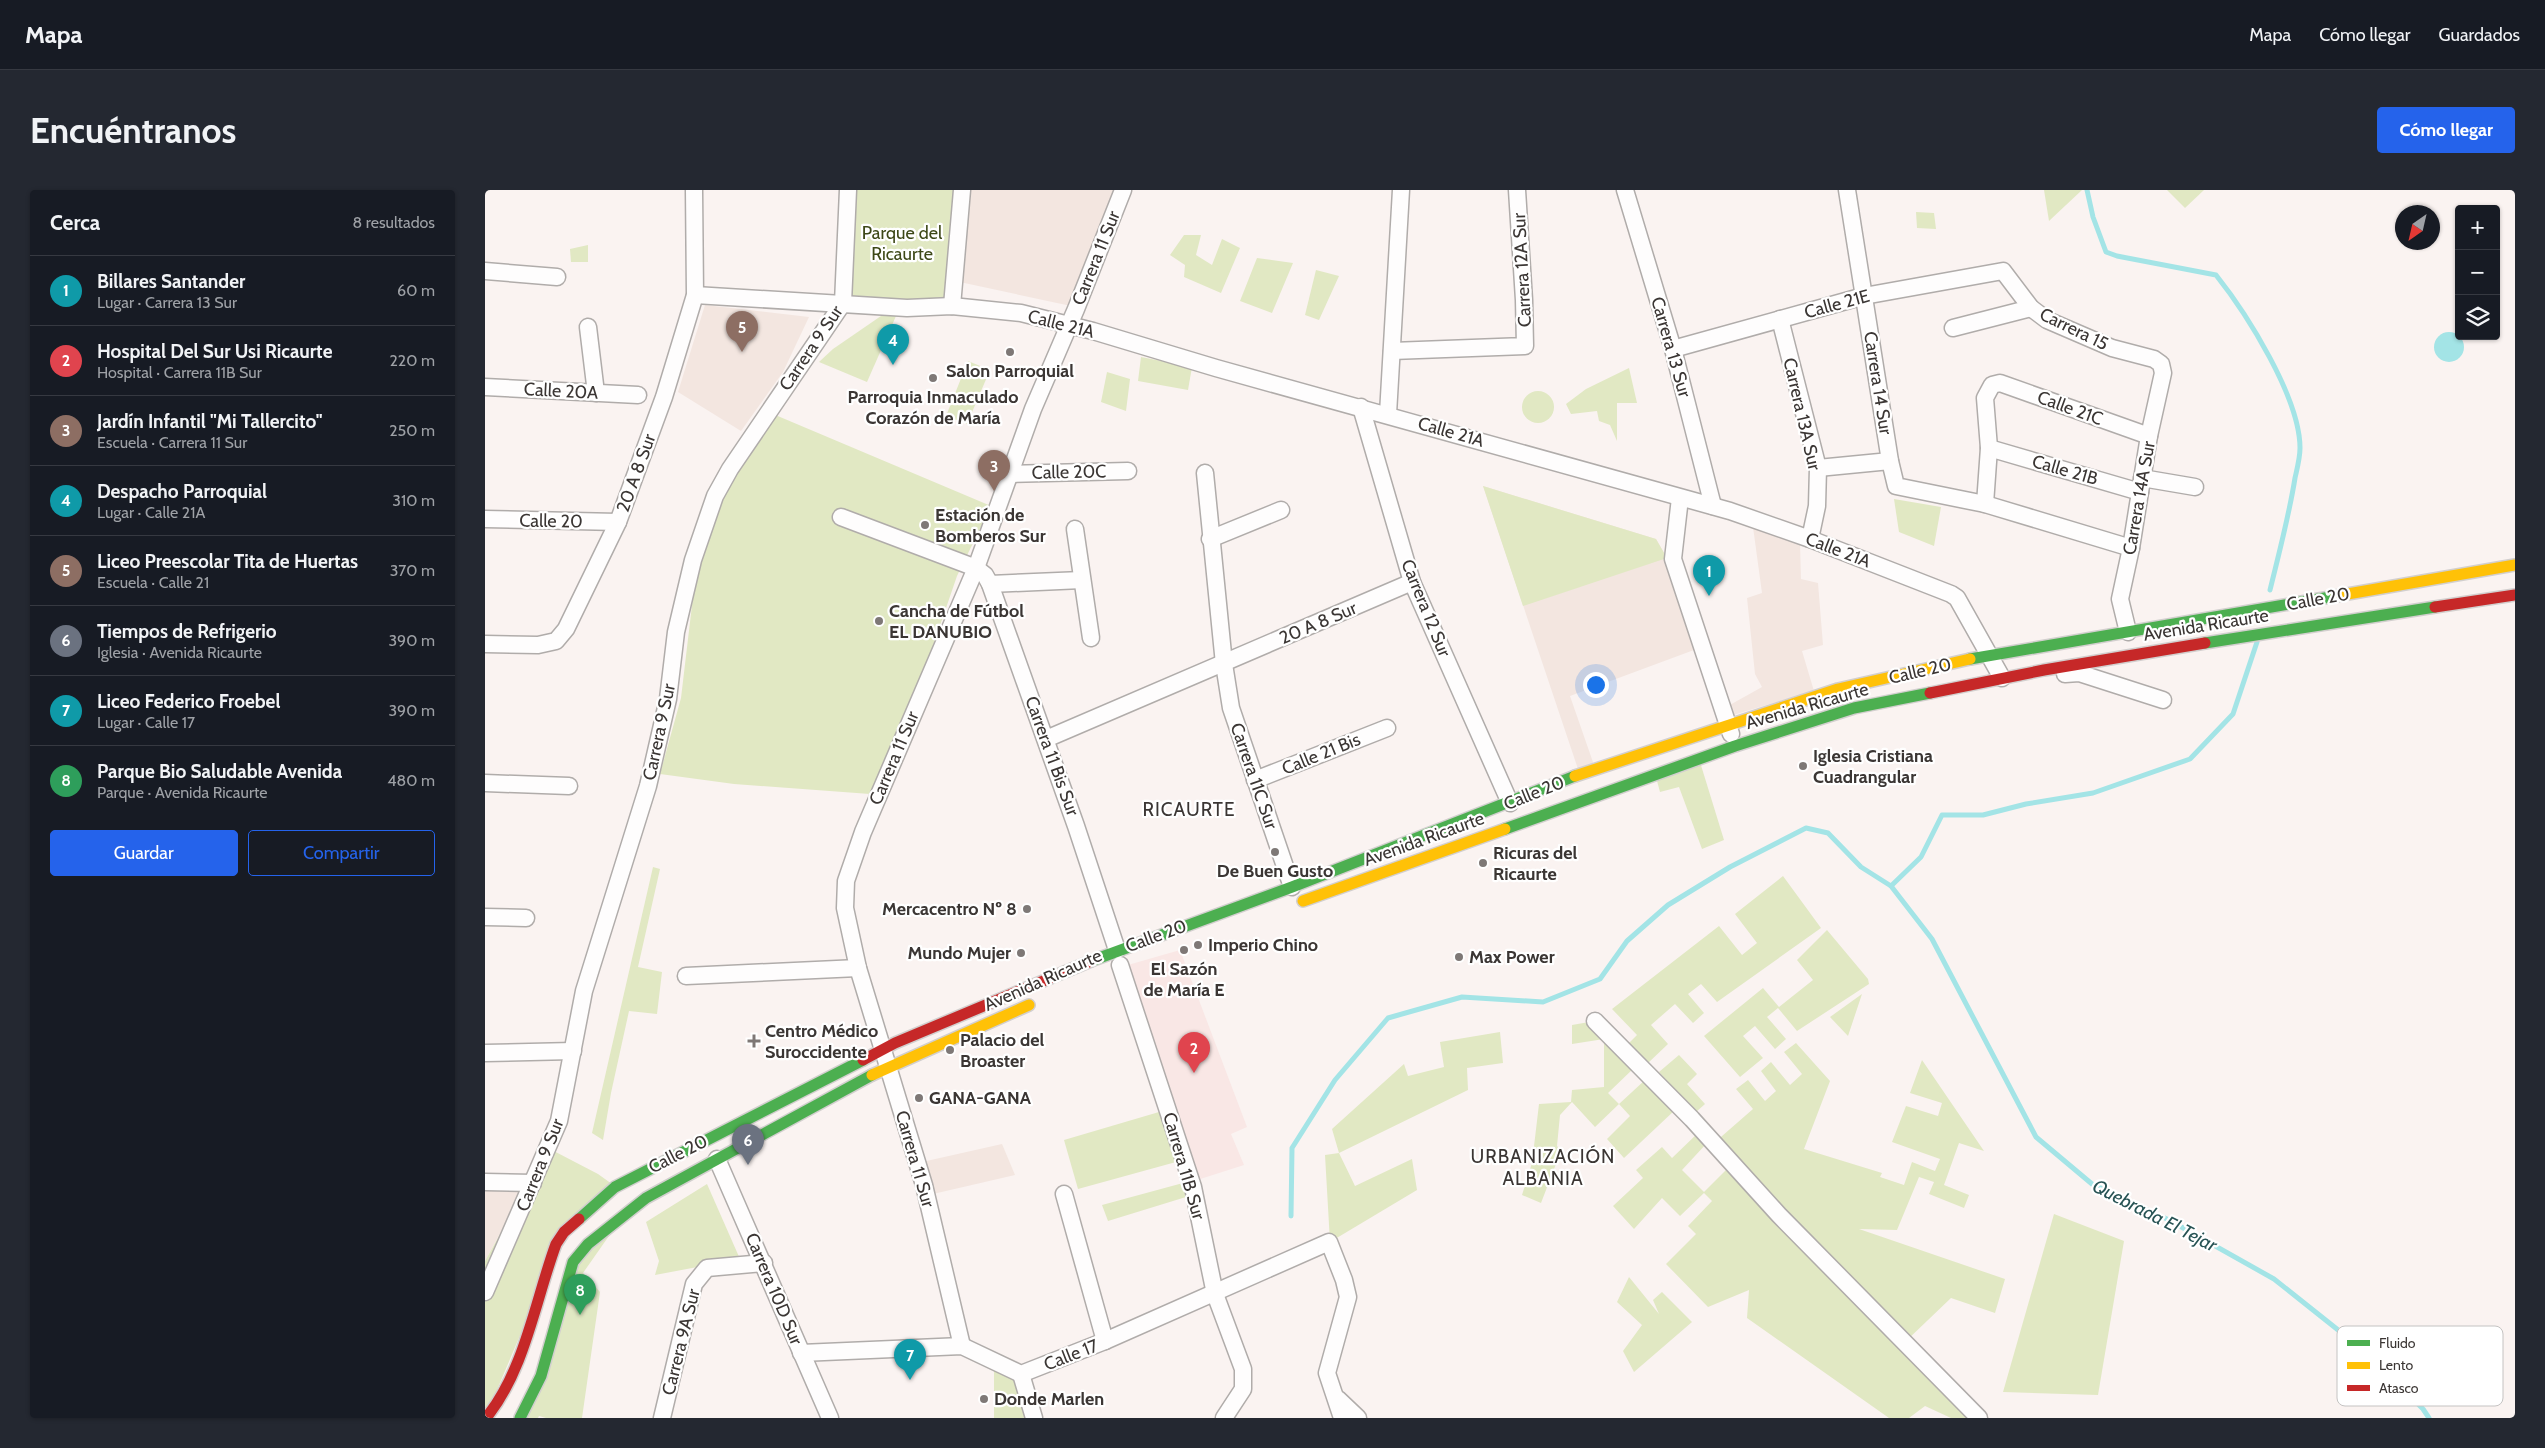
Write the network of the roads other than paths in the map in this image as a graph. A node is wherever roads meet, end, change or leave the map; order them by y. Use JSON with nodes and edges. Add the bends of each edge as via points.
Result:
{"nodes":[{"id":1,"x":694,"y":190,"type":"edge"},
{"id":2,"x":848,"y":190,"type":"edge"},
{"id":3,"x":962,"y":190,"type":"edge"},
{"id":4,"x":1123,"y":190,"type":"edge"},
{"id":5,"x":1401,"y":190,"type":"edge"},
{"id":6,"x":1517,"y":190,"type":"edge"},
{"id":7,"x":1625,"y":190,"type":"edge"},
{"id":8,"x":1847,"y":190,"type":"edge"},
{"id":9,"x":485,"y":271,"type":"edge"},
{"id":10,"x":2003,"y":271,"type":"joint"},
{"id":11,"x":557,"y":277,"type":"dead end"},
{"id":12,"x":695,"y":295,"type":"junction"},
{"id":13,"x":1864,"y":296,"type":"junction"},
{"id":14,"x":843,"y":303,"type":"junction"},
{"id":15,"x":952,"y":306,"type":"junction"},
{"id":16,"x":2031,"y":308,"type":"junction"},
{"id":17,"x":1780,"y":319,"type":"junction"},
{"id":18,"x":1068,"y":325,"type":"junction"},
{"id":19,"x":589,"y":327,"type":"dead end"},
{"id":20,"x":1953,"y":328,"type":"dead end"},
{"id":21,"x":1673,"y":349,"type":"junction"},
{"id":22,"x":1392,"y":351,"type":"junction"},
{"id":23,"x":2161,"y":364,"type":"joint"},
{"id":24,"x":485,"y":387,"type":"edge"},
{"id":25,"x":596,"y":393,"type":"junction"},
{"id":26,"x":638,"y":395,"type":"dead end"},
{"id":27,"x":1361,"y":407,"type":"junction"},
{"id":28,"x":1389,"y":414,"type":"junction"},
{"id":29,"x":2149,"y":436,"type":"junction"},
{"id":30,"x":1989,"y":448,"type":"junction"},
{"id":31,"x":1890,"y":461,"type":"junction"},
{"id":32,"x":1818,"y":468,"type":"junction"},
{"id":33,"x":1128,"y":471,"type":"dead end"},
{"id":34,"x":1205,"y":473,"type":"dead end"},
{"id":35,"x":1010,"y":474,"type":"junction"},
{"id":36,"x":2141,"y":485,"type":"junction"},
{"id":37,"x":2195,"y":487,"type":"dead end"},
{"id":38,"x":1680,"y":498,"type":"junction"},
{"id":39,"x":1985,"y":504,"type":"junction"},
{"id":40,"x":1713,"y":506,"type":"junction"},
{"id":41,"x":1281,"y":510,"type":"dead end"},
{"id":42,"x":841,"y":517,"type":"dead end"},
{"id":43,"x":485,"y":519,"type":"edge"},
{"id":44,"x":618,"y":522,"type":"junction"},
{"id":45,"x":1075,"y":529,"type":"dead end"},
{"id":46,"x":1810,"y":539,"type":"junction"},
{"id":47,"x":1210,"y":540,"type":"junction"},
{"id":48,"x":2131,"y":548,"type":"junction"},
{"id":49,"x":2515,"y":565,"type":"edge"},
{"id":50,"x":976,"y":568,"type":"junction"},
{"id":51,"x":1082,"y":580,"type":"junction"},
{"id":52,"x":1412,"y":582,"type":"junction"},
{"id":53,"x":990,"y":584,"type":"junction"},
{"id":54,"x":2515,"y":595,"type":"edge"},
{"id":55,"x":2128,"y":632,"type":"junction"},
{"id":56,"x":1091,"y":638,"type":"dead end"},
{"id":57,"x":485,"y":644,"type":"edge"},
{"id":58,"x":1990,"y":655,"type":"junction"},
{"id":59,"x":1224,"y":664,"type":"junction"},
{"id":60,"x":2044,"y":670,"type":"junction"},
{"id":61,"x":2002,"y":678,"type":"junction"},
{"id":62,"x":2163,"y":700,"type":"dead end"},
{"id":63,"x":1728,"y":726,"type":"junction"},
{"id":64,"x":1387,"y":728,"type":"dead end"},
{"id":65,"x":1046,"y":739,"type":"junction"},
{"id":66,"x":1735,"y":746,"type":"junction"},
{"id":67,"x":1255,"y":780,"type":"junction"},
{"id":68,"x":485,"y":783,"type":"edge"},
{"id":69,"x":569,"y":786,"type":"dead end"},
{"id":70,"x":1509,"y":803,"type":"junction"},
{"id":71,"x":1292,"y":887,"type":"junction"},
{"id":72,"x":1289,"y":906,"type":"dead end"},
{"id":73,"x":485,"y":917,"type":"edge"},
{"id":74,"x":526,"y":918,"type":"dead end"},
{"id":75,"x":1119,"y":961,"type":"junction"},
{"id":76,"x":858,"y":968,"type":"junction"},
{"id":77,"x":686,"y":976,"type":"dead end"},
{"id":78,"x":1043,"y":999,"type":"dead end"},
{"id":79,"x":1595,"y":1021,"type":"dead end"},
{"id":80,"x":881,"y":1048,"type":"junction"},
{"id":81,"x":573,"y":1051,"type":"junction"},
{"id":82,"x":485,"y":1053,"type":"edge"},
{"id":83,"x":887,"y":1067,"type":"junction"},
{"id":84,"x":717,"y":1159,"type":"junction"},
{"id":85,"x":485,"y":1182,"type":"edge"},
{"id":86,"x":533,"y":1183,"type":"junction"},
{"id":87,"x":1064,"y":1194,"type":"dead end"},
{"id":88,"x":764,"y":1263,"type":"junction"},
{"id":89,"x":485,"y":1292,"type":"edge"},
{"id":90,"x":1215,"y":1294,"type":"junction"},
{"id":91,"x":1105,"y":1341,"type":"junction"},
{"id":92,"x":962,"y":1346,"type":"junction"},
{"id":93,"x":801,"y":1353,"type":"junction"},
{"id":94,"x":1021,"y":1374,"type":"junction"},
{"id":95,"x":1335,"y":1396,"type":"junction"},
{"id":96,"x":486,"y":1418,"type":"edge"},
{"id":97,"x":520,"y":1418,"type":"edge"},
{"id":98,"x":662,"y":1418,"type":"edge"},
{"id":99,"x":830,"y":1418,"type":"edge"},
{"id":100,"x":1034,"y":1418,"type":"edge"},
{"id":101,"x":1224,"y":1418,"type":"edge"},
{"id":102,"x":1342,"y":1418,"type":"edge"},
{"id":103,"x":1357,"y":1418,"type":"edge"},
{"id":104,"x":1979,"y":1418,"type":"edge"}],
"edges":[{"from":1,"to":12,"type":"street","name":"20 A 8 Sur"},
{"from":2,"to":14,"type":"street","name":"Carrera 9 Sur"},
{"from":3,"to":15,"type":"street"},
{"from":4,"to":18,"type":"street","name":"Carrera 11 Sur"},
{"from":5,"to":22,"type":"street"},
{"from":6,"to":22,"type":"street","name":"Carrera 12A Sur","via":[[1525,300],[1526,344],[1523,348]]},
{"from":7,"to":21,"type":"street","name":"Carrera 13 Sur"},
{"from":8,"to":13,"type":"street","name":"Carrera 14 Sur"},
{"from":9,"to":11,"type":"street"},
{"from":10,"to":13,"type":"street","name":"Calle 21E"},
{"from":10,"to":16,"type":"street","name":"Carrera 15"},
{"from":12,"to":14,"type":"street","name":"Calle 21A"},
{"from":12,"to":44,"type":"street","name":"20 A 8 Sur","via":[[664,397]]},
{"from":13,"to":17,"type":"street","name":"Calle 21E"},
{"from":13,"to":31,"type":"street","name":"Carrera 14 Sur"},
{"from":14,"to":15,"type":"street","name":"Calle 21A","via":[[907,308]]},
{"from":14,"to":81,"type":"street","name":"Carrera 9 Sur","via":[[729,469],[715,496],[693,560],[677,632],[668,699],[648,786],[591,965]]},
{"from":15,"to":18,"type":"street","name":"Calle 21A","via":[[1021,314]]},
{"from":16,"to":20,"type":"street"},
{"from":16,"to":23,"type":"street","name":"Carrera 15","via":[[2047,320],[2078,334]]},
{"from":17,"to":21,"type":"street","name":"Calle 21E"},
{"from":17,"to":32,"type":"street","name":"Carrera 13A Sur"},
{"from":18,"to":27,"type":"street","name":"Calle 21A"},
{"from":18,"to":35,"type":"street","name":"Carrera 11 Sur"},
{"from":19,"to":25,"type":"street"},
{"from":21,"to":40,"type":"street","name":"Carrera 13 Sur"},
{"from":22,"to":28,"type":"street"},
{"from":23,"to":29,"type":"street","name":"Carrera 14A Sur","via":[[2163,373]]},
{"from":24,"to":25,"type":"street","name":"Calle 20A"},
{"from":25,"to":26,"type":"street","name":"Calle 20A"},
{"from":27,"to":28,"type":"street","name":"Calle 21A"},
{"from":27,"to":52,"type":"street","name":"Carrera 12 Sur"},
{"from":28,"to":38,"type":"street","name":"Calle 21A"},
{"from":29,"to":30,"type":"street","name":"Calle 21C","via":[[2000,382],[1991,385],[1985,398]]},
{"from":29,"to":36,"type":"street","name":"Carrera 14A Sur"},
{"from":30,"to":36,"type":"street","name":"Calle 21B"},
{"from":30,"to":39,"type":"street"},
{"from":31,"to":32,"type":"street"},
{"from":31,"to":39,"type":"street","name":"Carrera 14 Sur","via":[[1896,486]]},
{"from":32,"to":46,"type":"street","name":"Carrera 13A Sur","via":[[1817,506]]},
{"from":33,"to":35,"type":"street","name":"Calle 20C"},
{"from":34,"to":47,"type":"street"},
{"from":35,"to":50,"type":"street","name":"Carrera 11 Sur"},
{"from":36,"to":37,"type":"street","name":"Calle 21B"},
{"from":36,"to":48,"type":"street","name":"Carrera 14A Sur"},
{"from":38,"to":40,"type":"street","name":"Calle 21A"},
{"from":38,"to":63,"type":"street","via":[[1673,559]]},
{"from":39,"to":48,"type":"street"},
{"from":40,"to":46,"type":"street","name":"Calle 21A"},
{"from":41,"to":47,"type":"street"},
{"from":42,"to":50,"type":"street"},
{"from":43,"to":44,"type":"street","name":"Calle 20"},
{"from":44,"to":57,"type":"street","name":"20 A 8 Sur","via":[[566,629],[556,641],[538,645]]},
{"from":45,"to":51,"type":"street"},
{"from":46,"to":58,"type":"street","name":"Calle 21A","via":[[1951,594],[1957,598]]},
{"from":47,"to":59,"type":"street"},
{"from":48,"to":55,"type":"street","name":"Carrera 14A Sur","via":[[2120,599]]},
{"from":49,"to":55,"type":"main road","name":"Calle 20"},
{"from":50,"to":53,"type":"street","name":"Carrera 11 Bis Sur"},
{"from":50,"to":76,"type":"street","name":"Carrera 11 Sur","via":[[851,862],[846,881],[845,908]]},
{"from":51,"to":53,"type":"street"},
{"from":51,"to":56,"type":"street"},
{"from":52,"to":59,"type":"street","name":"20 A 8 Sur"},
{"from":52,"to":70,"type":"street","name":"Carrera 12 Sur"},
{"from":53,"to":65,"type":"street","name":"Carrera 11 Bis Sur"},
{"from":54,"to":60,"type":"main road","name":"Avenida Ricaurte","via":[[2391,612]]},
{"from":55,"to":58,"type":"main road","name":"Calle 20"},
{"from":58,"to":61,"type":"street","name":"Calle 21A"},
{"from":58,"to":63,"type":"main road","name":"Calle 20","via":[[1838,689]]},
{"from":59,"to":65,"type":"street","name":"20 A 8 Sur"},
{"from":59,"to":67,"type":"street","name":"Carrera 11C Sur","via":[[1231,708]]},
{"from":60,"to":61,"type":"main road","name":"Avenida Ricaurte"},
{"from":60,"to":62,"type":"street","via":[[2051,674],[2079,673]]},
{"from":61,"to":66,"type":"main road","name":"Avenida Ricaurte","via":[[1854,708]]},
{"from":63,"to":66,"type":"street"},
{"from":63,"to":70,"type":"main road","name":"Calle 20","via":[[1587,771]]},
{"from":64,"to":67,"type":"street","name":"Calle 21 Bis"},
{"from":65,"to":75,"type":"street","name":"Carrera 11 Bis Sur"},
{"from":66,"to":72,"type":"main road","name":"Avenida Ricaurte"},
{"from":67,"to":71,"type":"street","name":"Carrera 11C Sur"},
{"from":68,"to":69,"type":"street"},
{"from":70,"to":71,"type":"main road","name":"Calle 20"},
{"from":71,"to":75,"type":"main road","name":"Calle 20"},
{"from":73,"to":74,"type":"street"},
{"from":75,"to":80,"type":"main road","name":"Calle 20"},
{"from":75,"to":90,"type":"street","name":"Carrera 11B Sur","via":[[1193,1187]]},
{"from":76,"to":77,"type":"street"},
{"from":76,"to":80,"type":"street","name":"Carrera 11 Sur"},
{"from":78,"to":83,"type":"main road","name":"Avenida Ricaurte"},
{"from":79,"to":104,"type":"street","via":[[1779,1215]]},
{"from":80,"to":83,"type":"street","name":"Carrera 11 Sur"},
{"from":80,"to":96,"type":"main road","name":"Calle 20","via":[[622,1183],[564,1232],[543,1279],[517,1364],[499,1402]]},
{"from":81,"to":82,"type":"street"},
{"from":81,"to":86,"type":"street","name":"Carrera 9 Sur","via":[[559,1121]]},
{"from":83,"to":84,"type":"main road","name":"Avenida Ricaurte"},
{"from":83,"to":92,"type":"street","name":"Carrera 11 Sur","via":[[924,1185]]},
{"from":84,"to":88,"type":"street","name":"Carrera 10D Sur"},
{"from":84,"to":97,"type":"main road","name":"Avenida Ricaurte","via":[[639,1203],[582,1249],[573,1262],[541,1376]]},
{"from":85,"to":86,"type":"street"},
{"from":86,"to":89,"type":"street","name":"Carrera 9 Sur"},
{"from":87,"to":91,"type":"street"},
{"from":88,"to":93,"type":"street","name":"Carrera 10D Sur"},
{"from":88,"to":98,"type":"street","name":"Carrera 9A Sur","via":[[707,1268],[694,1284]]},
{"from":90,"to":91,"type":"street","name":"Calle 17"},
{"from":90,"to":95,"type":"street","name":"Calle 17","via":[[1329,1242],[1347,1297],[1327,1373]]},
{"from":90,"to":101,"type":"street","name":"Carrera 11B Sur","via":[[1243,1369],[1243,1388]]},
{"from":91,"to":94,"type":"street","name":"Calle 17"},
{"from":92,"to":93,"type":"street","name":"Calle 17"},
{"from":92,"to":94,"type":"street","name":"Calle 17"},
{"from":93,"to":99,"type":"street","name":"Carrera 10D Sur"},
{"from":94,"to":100,"type":"street"},
{"from":95,"to":102,"type":"street"},
{"from":95,"to":103,"type":"street"}]}
